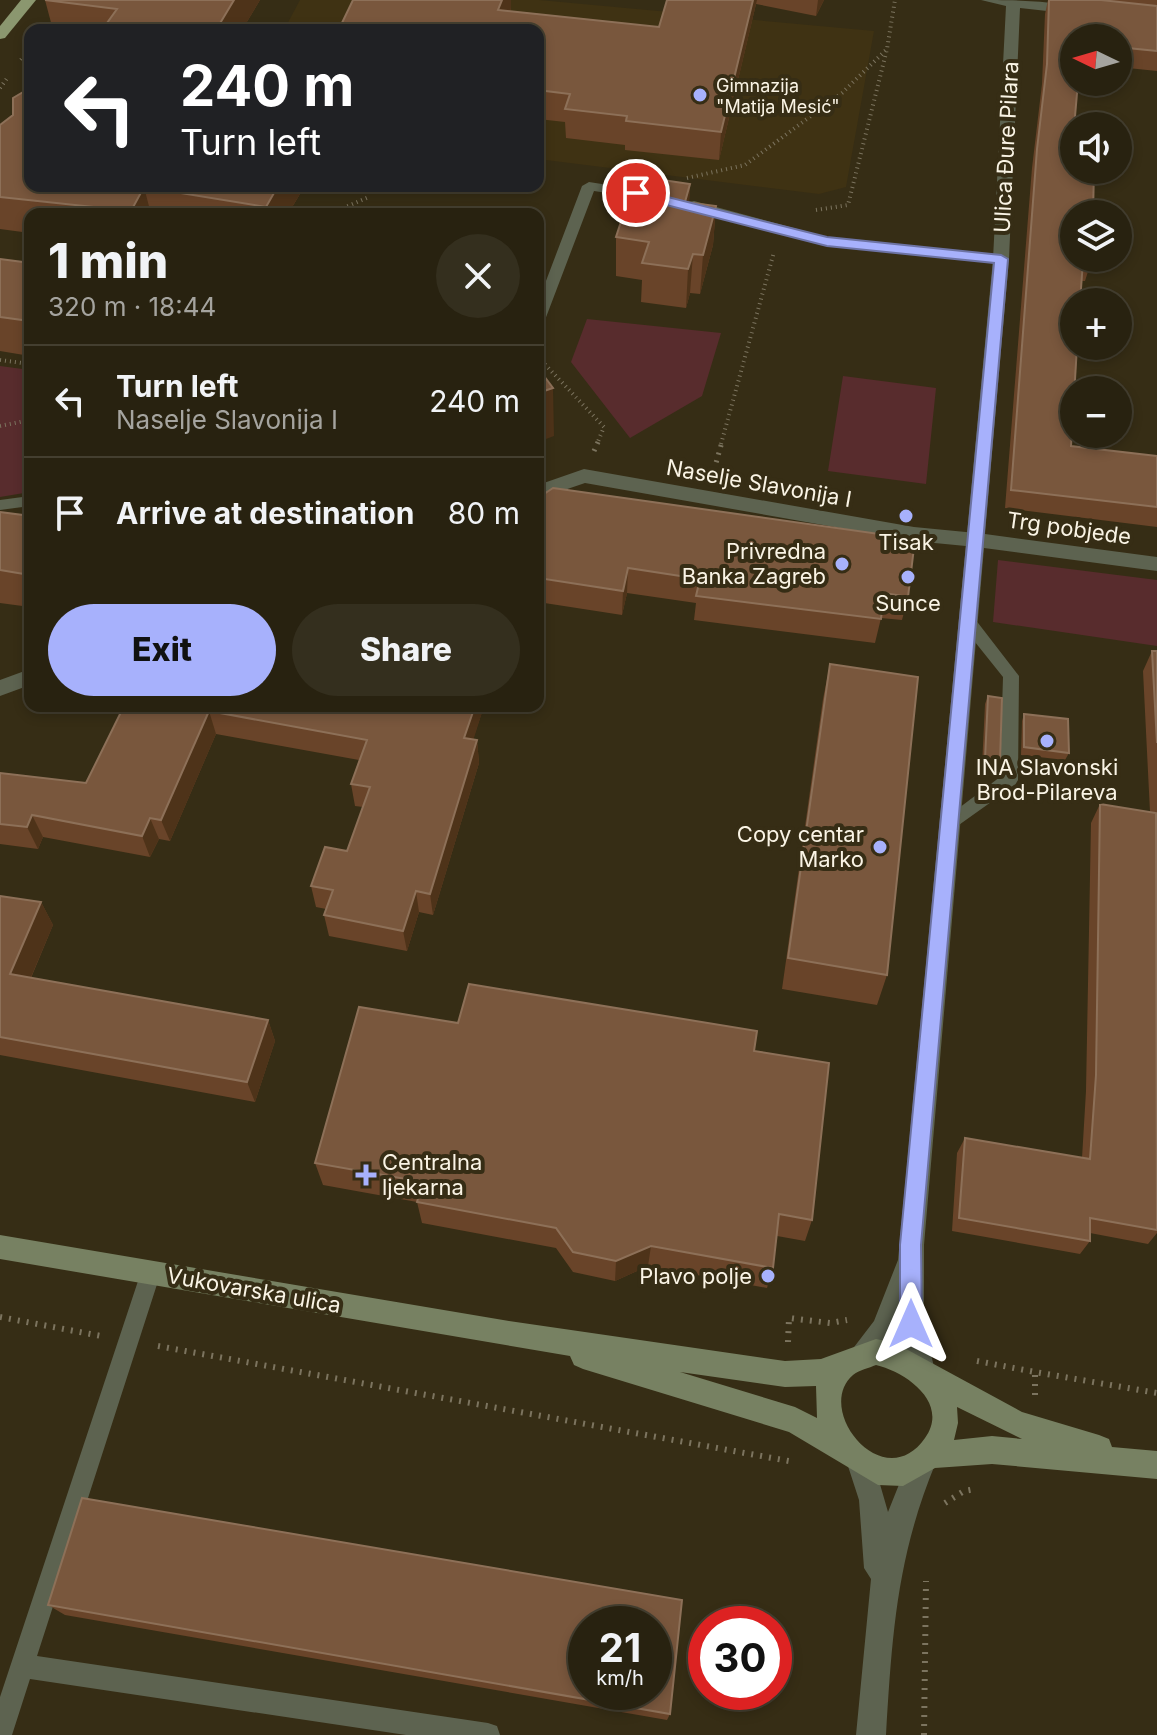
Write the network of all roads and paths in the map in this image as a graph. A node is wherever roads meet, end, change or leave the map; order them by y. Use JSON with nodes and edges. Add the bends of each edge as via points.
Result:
{"nodes":[{"id":1,"x":29,"y":0,"type":"edge"},
{"id":2,"x":988,"y":0,"type":"edge"},
{"id":3,"x":1013,"y":2,"type":"edge"},
{"id":4,"x":1088,"y":12,"type":"edge"},
{"id":5,"x":0,"y":35,"type":"edge"},
{"id":6,"x":887,"y":49,"type":"dead end"},
{"id":7,"x":24,"y":56,"type":"edge"},
{"id":8,"x":21,"y":60,"type":"dead end"},
{"id":9,"x":8,"y":77,"type":"dead end"},
{"id":10,"x":0,"y":88,"type":"edge"},
{"id":11,"x":659,"y":196,"type":"junction"},
{"id":12,"x":369,"y":197,"type":"dead end"},
{"id":13,"x":343,"y":208,"type":"edge"},
{"id":14,"x":1001,"y":259,"type":"junction"},
{"id":15,"x":544,"y":304,"type":"edge"},
{"id":16,"x":0,"y":360,"type":"edge"},
{"id":17,"x":24,"y":363,"type":"edge"},
{"id":18,"x":544,"y":363,"type":"edge"},
{"id":19,"x":24,"y":421,"type":"edge"},
{"id":20,"x":0,"y":426,"type":"edge"},
{"id":21,"x":584,"y":476,"type":"junction"},
{"id":22,"x":544,"y":490,"type":"edge"},
{"id":23,"x":24,"y":502,"type":"edge"},
{"id":24,"x":0,"y":505,"type":"edge"},
{"id":25,"x":976,"y":540,"type":"junction"},
{"id":26,"x":1157,"y":564,"type":"edge"},
{"id":27,"x":969,"y":623,"type":"junction"},
{"id":28,"x":24,"y":679,"type":"edge"},
{"id":29,"x":0,"y":688,"type":"edge"},
{"id":30,"x":949,"y":825,"type":"junction"},
{"id":31,"x":911,"y":1245,"type":"junction"},
{"id":32,"x":0,"y":1247,"type":"edge"},
{"id":33,"x":151,"y":1272,"type":"junction"},
{"id":34,"x":0,"y":1317,"type":"edge"},
{"id":35,"x":852,"y":1319,"type":"dead end"},
{"id":36,"x":509,"y":1334,"type":"junction"},
{"id":37,"x":105,"y":1336,"type":"dead end"},
{"id":38,"x":788,"y":1345,"type":"dead end"},
{"id":39,"x":156,"y":1346,"type":"dead end"},
{"id":40,"x":853,"y":1359,"type":"junction"},
{"id":41,"x":969,"y":1360,"type":"dead end"},
{"id":42,"x":1035,"y":1372,"type":"junction"},
{"id":43,"x":926,"y":1374,"type":"junction"},
{"id":44,"x":1157,"y":1393,"type":"edge"},
{"id":45,"x":1035,"y":1410,"type":"dead end"},
{"id":46,"x":853,"y":1457,"type":"junction"},
{"id":47,"x":926,"y":1458,"type":"junction"},
{"id":48,"x":1148,"y":1463,"type":"edge"},
{"id":49,"x":805,"y":1464,"type":"dead end"},
{"id":50,"x":985,"y":1487,"type":"dead end"},
{"id":51,"x":942,"y":1505,"type":"dead end"},
{"id":52,"x":926,"y":1575,"type":"dead end"},
{"id":53,"x":880,"y":1605,"type":"junction"},
{"id":54,"x":22,"y":1666,"type":"junction"},
{"id":55,"x":0,"y":1734,"type":"edge"},
{"id":56,"x":488,"y":1735,"type":"edge"},
{"id":57,"x":871,"y":1735,"type":"edge"},
{"id":58,"x":924,"y":1735,"type":"edge"}],
"edges":[{"from":1,"to":5,"type":"main road"},
{"from":2,"to":3,"type":"street"},
{"from":3,"to":4,"type":"street"},
{"from":3,"to":14,"type":"street","name":"Ulica Đure Pilara"},
{"from":6,"to":11,"type":"path","via":[[842,93],[745,165],[666,182]]},
{"from":7,"to":8,"type":"path"},
{"from":9,"to":10,"type":"path"},
{"from":11,"to":14,"type":"lane","via":[[827,241]]},
{"from":11,"to":15,"type":"lane","via":[[589,186]]},
{"from":12,"to":13,"type":"path"},
{"from":14,"to":25,"type":"street","name":"Ulica Đure Pilara"},
{"from":16,"to":17,"type":"path"},
{"from":18,"to":21,"type":"path","via":[[604,427]]},
{"from":19,"to":20,"type":"path"},
{"from":21,"to":22,"type":"street","name":"Naselje Slavonija I"},
{"from":21,"to":25,"type":"street","name":"Naselje Slavonija I"},
{"from":23,"to":24,"type":"lane"},
{"from":25,"to":26,"type":"street","name":"Trg pobjede"},
{"from":25,"to":27,"type":"street","name":"Ulica Đure Pilara"},
{"from":27,"to":30,"type":"street","name":"Ulica Đure Pilara"},
{"from":27,"to":30,"type":"lane","via":[[1011,676],[1009,780]]},
{"from":28,"to":29,"type":"street"},
{"from":30,"to":31,"type":"street","name":"Ulica Đure Pilara"},
{"from":31,"to":40,"type":"street","name":"Ulica Đure Pilara","via":[[884,1329]]},
{"from":31,"to":43,"type":"street","name":"Ulica Đure Pilara","via":[[911,1324]]},
{"from":32,"to":33,"type":"main road","name":"Vukovarska ulica"},
{"from":33,"to":36,"type":"main road","name":"Vukovarska ulica"},
{"from":33,"to":54,"type":"lane"},
{"from":34,"to":37,"type":"path"},
{"from":35,"to":38,"type":"path","via":[[830,1323],[789,1318]]},
{"from":36,"to":40,"type":"main road","name":"Vukovarska ulica","via":[[785,1374],[821,1372]]},
{"from":36,"to":46,"type":"main road","name":"Vukovarska ulica","via":[[795,1420]]},
{"from":39,"to":49,"type":"path"},
{"from":40,"to":43,"type":"main road","via":[[891,1353]]},
{"from":40,"to":46,"type":"main road","via":[[834,1377],[828,1405],[834,1434]]},
{"from":41,"to":42,"type":"path"},
{"from":42,"to":44,"type":"path"},
{"from":42,"to":45,"type":"path"},
{"from":43,"to":47,"type":"main road","via":[[941,1398],[944,1419],[940,1438]]},
{"from":43,"to":48,"type":"main road","via":[[1017,1424]]},
{"from":46,"to":47,"type":"main road","via":[[893,1471]]},
{"from":46,"to":53,"type":"street","via":[[873,1500]]},
{"from":47,"to":48,"type":"main road","via":[[992,1450]]},
{"from":47,"to":53,"type":"street","via":[[895,1525]]},
{"from":50,"to":51,"type":"path","via":[[964,1491]]},
{"from":52,"to":58,"type":"path"},
{"from":53,"to":57,"type":"street"},
{"from":54,"to":55,"type":"lane"},
{"from":54,"to":56,"type":"lane"}]}
